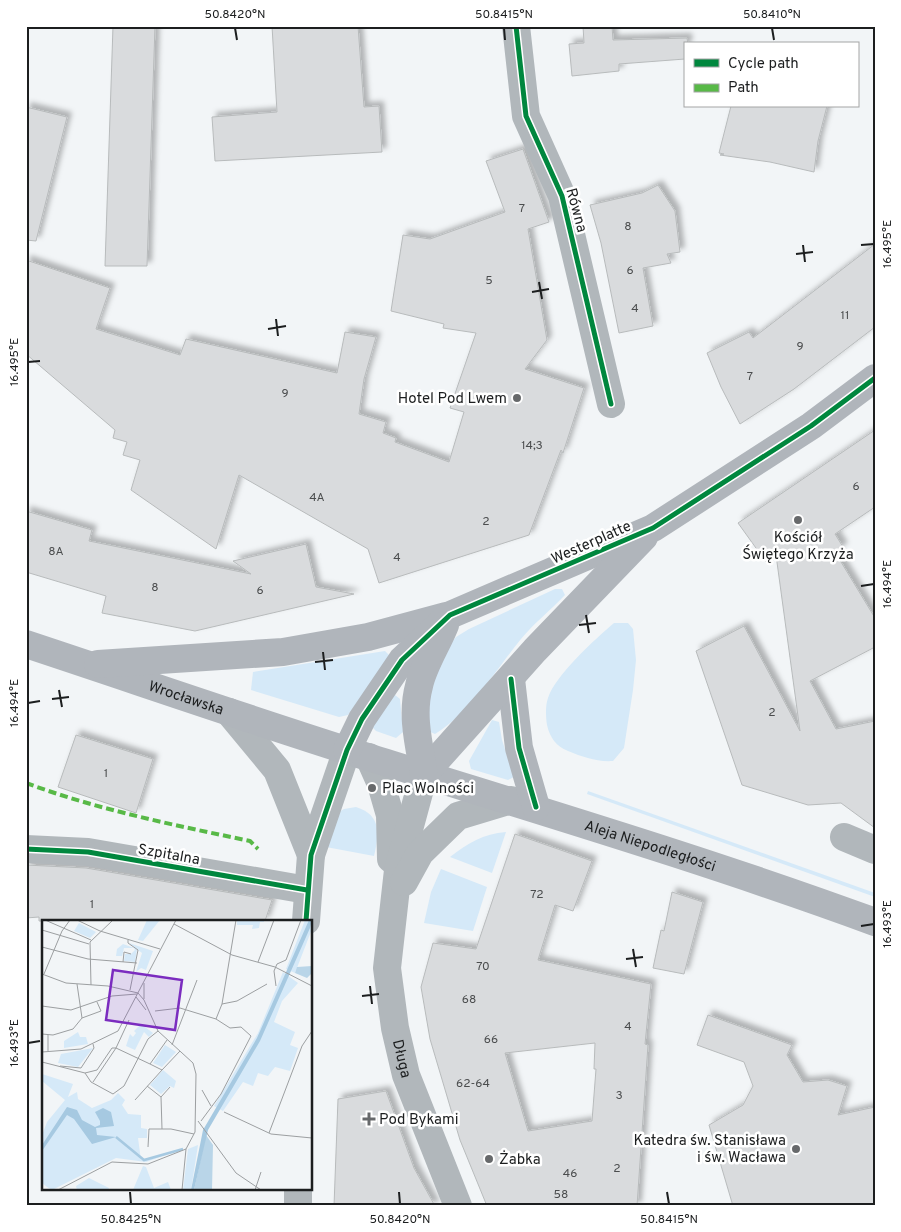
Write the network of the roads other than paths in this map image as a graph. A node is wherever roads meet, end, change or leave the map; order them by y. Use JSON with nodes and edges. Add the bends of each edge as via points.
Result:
{"nodes":[{"id":1,"x":516,"y":26,"type":"edge"},
{"id":2,"x":875,"y":378,"type":"edge"},
{"id":3,"x":611,"y":404,"type":"dead end"},
{"id":4,"x":653,"y":528,"type":"junction"},
{"id":5,"x":450,"y":615,"type":"junction"},
{"id":6,"x":26,"y":644,"type":"edge"},
{"id":7,"x":88,"y":664,"type":"junction"},
{"id":8,"x":511,"y":679,"type":"junction"},
{"id":9,"x":229,"y":712,"type":"junction"},
{"id":10,"x":358,"y":754,"type":"junction"},
{"id":11,"x":424,"y":774,"type":"junction"},
{"id":12,"x":523,"y":804,"type":"junction"},
{"id":13,"x":844,"y":837,"type":"dead end"},
{"id":14,"x":26,"y":849,"type":"edge"},
{"id":15,"x":875,"y":850,"type":"edge"},
{"id":16,"x":311,"y":855,"type":"junction"},
{"id":17,"x":307,"y":890,"type":"junction"},
{"id":18,"x":393,"y":903,"type":"junction"},
{"id":19,"x":306,"y":920,"type":"edge"},
{"id":20,"x":875,"y":922,"type":"edge"},
{"id":21,"x":298,"y":1190,"type":"edge"},
{"id":22,"x":298,"y":1206,"type":"edge"},
{"id":23,"x":458,"y":1206,"type":"edge"}],
"edges":[{"from":1,"to":3,"type":"street","name":"Równa","via":[[526,116],[562,196]]},
{"from":2,"to":4,"type":"street","name":"Westerplatte","via":[[811,426]]},
{"from":4,"to":5,"type":"street","name":"Westerplatte"},
{"from":4,"to":8,"type":"street","name":"Westerplatte"},
{"from":5,"to":7,"type":"street","via":[[368,637],[283,652]]},
{"from":5,"to":10,"type":"street","name":"Westerplatte","via":[[402,660],[362,719]]},
{"from":5,"to":11,"type":"street","via":[[419,685],[416,730]]},
{"from":6,"to":7,"type":"street","name":"Wrocławska"},
{"from":7,"to":9,"type":"street","name":"Wrocławska"},
{"from":8,"to":11,"type":"street","name":"Westerplatte"},
{"from":8,"to":12,"type":"street"},
{"from":9,"to":10,"type":"street","name":"Wrocławska"},
{"from":9,"to":16,"type":"street","via":[[277,770]]},
{"from":10,"to":11,"type":"street","name":"Aleja Niepodległości"},
{"from":10,"to":16,"type":"street"},
{"from":10,"to":18,"type":"street","name":"Długa","via":[[382,784],[390,814]]},
{"from":11,"to":12,"type":"street","name":"Aleja Niepodległości"},
{"from":11,"to":18,"type":"street","name":"Długa","via":[[405,838]]},
{"from":12,"to":18,"type":"street","name":"Długa","via":[[458,816],[420,853]]},
{"from":12,"to":20,"type":"street","name":"Aleja Niepodległości","via":[[761,880]]},
{"from":13,"to":15,"type":"street"},
{"from":14,"to":17,"type":"street","name":"Szpitalna","via":[[88,852]]},
{"from":16,"to":17,"type":"street"},
{"from":17,"to":19,"type":"street"},
{"from":18,"to":23,"type":"street","name":"Długa","via":[[388,968],[395,1028],[406,1075]]},
{"from":21,"to":22,"type":"street"}]}
